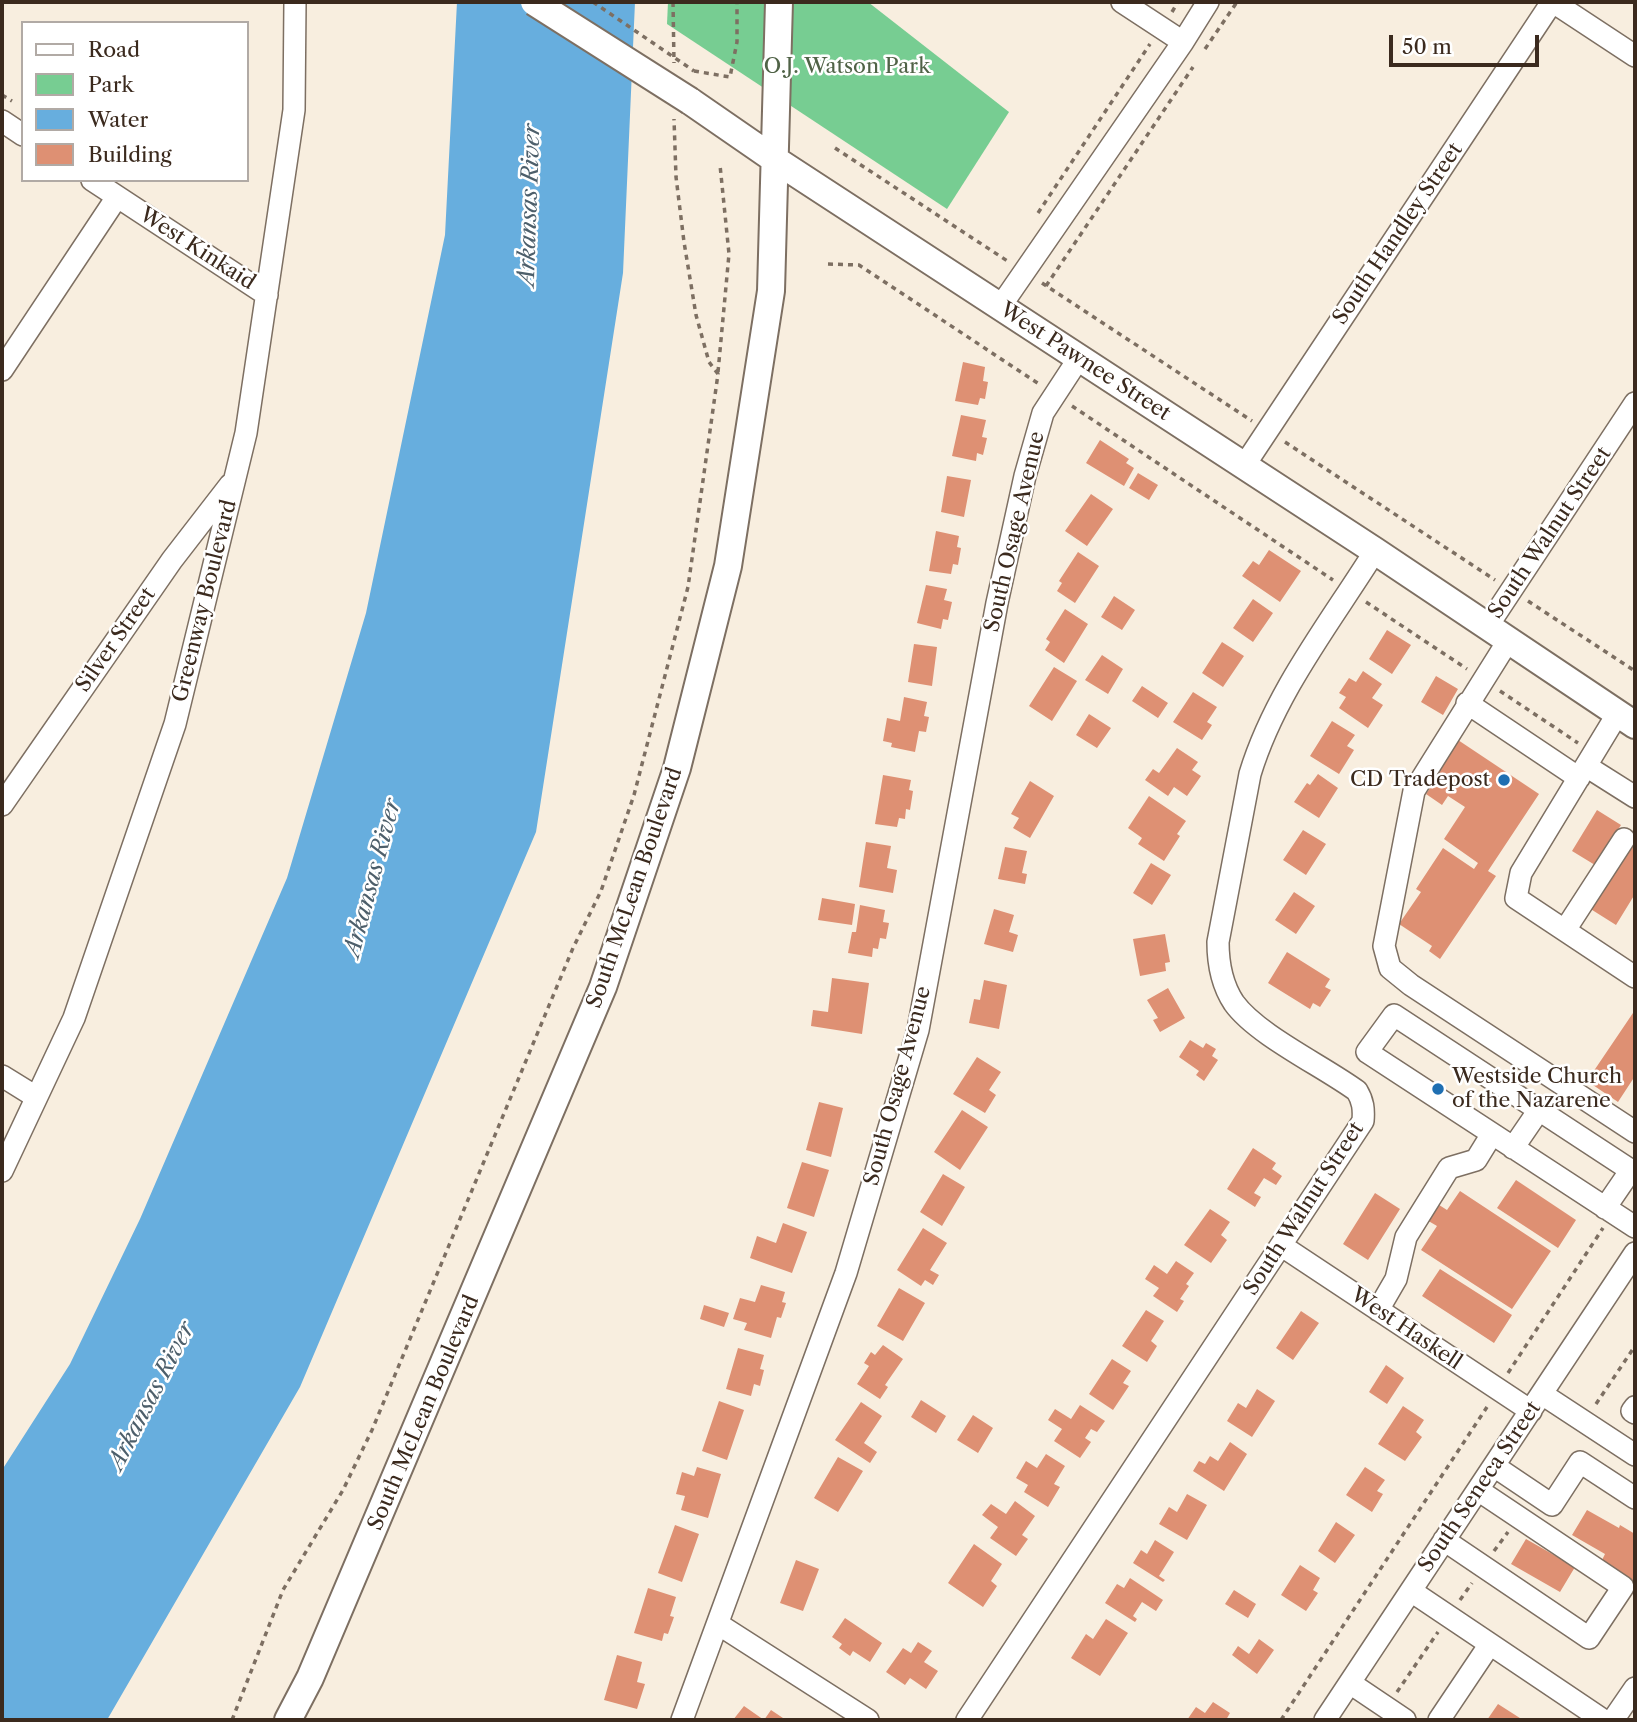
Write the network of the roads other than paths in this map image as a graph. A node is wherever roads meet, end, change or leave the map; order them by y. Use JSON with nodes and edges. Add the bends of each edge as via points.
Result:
{"nodes":[{"id":1,"x":295,"y":2,"type":"edge"},
{"id":2,"x":534,"y":2,"type":"edge"},
{"id":3,"x":779,"y":2,"type":"edge"},
{"id":4,"x":1122,"y":2,"type":"edge"},
{"id":5,"x":1209,"y":2,"type":"edge"},
{"id":6,"x":1553,"y":2,"type":"edge"},
{"id":7,"x":1183,"y":42,"type":"junction"},
{"id":8,"x":1635,"y":56,"type":"edge"},
{"id":9,"x":2,"y":121,"type":"edge"},
{"id":10,"x":21,"y":134,"type":"edge"},
{"id":11,"x":775,"y":159,"type":"junction"},
{"id":12,"x":95,"y":182,"type":"edge"},
{"id":13,"x":117,"y":197,"type":"junction"},
{"id":14,"x":267,"y":295,"type":"junction"},
{"id":15,"x":1000,"y":307,"type":"junction"},
{"id":16,"x":1079,"y":359,"type":"junction"},
{"id":17,"x":2,"y":370,"type":"edge"},
{"id":18,"x":1635,"y":403,"type":"edge"},
{"id":19,"x":1244,"y":466,"type":"junction"},
{"id":20,"x":235,"y":477,"type":"junction"},
{"id":21,"x":1375,"y":551,"type":"junction"},
{"id":22,"x":1498,"y":634,"type":"junction"},
{"id":23,"x":1468,"y":703,"type":"junction"},
{"id":24,"x":1631,"y":721,"type":"edge"},
{"id":25,"x":1586,"y":766,"type":"junction"},
{"id":26,"x":1633,"y":789,"type":"edge"},
{"id":27,"x":2,"y":805,"type":"edge"},
{"id":28,"x":1624,"y":839,"type":"dead end"},
{"id":29,"x":1565,"y":930,"type":"junction"},
{"id":30,"x":1635,"y":977,"type":"edge"},
{"id":31,"x":2,"y":1076,"type":"edge"},
{"id":32,"x":36,"y":1097,"type":"junction"},
{"id":33,"x":1539,"y":1110,"type":"junction"},
{"id":34,"x":1632,"y":1123,"type":"edge"},
{"id":35,"x":1492,"y":1134,"type":"junction"},
{"id":36,"x":1513,"y":1147,"type":"junction"},
{"id":37,"x":2,"y":1171,"type":"edge"},
{"id":38,"x":1633,"y":1172,"type":"edge"},
{"id":39,"x":1609,"y":1210,"type":"junction"},
{"id":40,"x":1635,"y":1227,"type":"edge"},
{"id":41,"x":1282,"y":1246,"type":"junction"},
{"id":42,"x":1635,"y":1253,"type":"edge"},
{"id":43,"x":1628,"y":1282,"type":"edge"},
{"id":44,"x":1378,"y":1310,"type":"junction"},
{"id":45,"x":1536,"y":1403,"type":"junction"},
{"id":46,"x":1635,"y":1407,"type":"edge"},
{"id":47,"x":1635,"y":1413,"type":"edge"},
{"id":48,"x":1600,"y":1432,"type":"junction"},
{"id":49,"x":1635,"y":1455,"type":"edge"},
{"id":50,"x":1580,"y":1462,"type":"junction"},
{"id":51,"x":1494,"y":1466,"type":"junction"},
{"id":52,"x":1478,"y":1490,"type":"junction"},
{"id":53,"x":1635,"y":1497,"type":"edge"},
{"id":54,"x":1444,"y":1540,"type":"junction"},
{"id":55,"x":1411,"y":1591,"type":"junction"},
{"id":56,"x":718,"y":1624,"type":"junction"},
{"id":57,"x":1490,"y":1644,"type":"junction"},
{"id":58,"x":1350,"y":1683,"type":"junction"},
{"id":59,"x":1635,"y":1688,"type":"edge"},
{"id":60,"x":288,"y":1720,"type":"edge"},
{"id":61,"x":682,"y":1720,"type":"edge"},
{"id":62,"x":867,"y":1720,"type":"edge"},
{"id":63,"x":967,"y":1720,"type":"edge"},
{"id":64,"x":1325,"y":1720,"type":"edge"},
{"id":65,"x":1405,"y":1720,"type":"edge"},
{"id":66,"x":1439,"y":1720,"type":"edge"},
{"id":67,"x":1603,"y":1720,"type":"edge"},
{"id":68,"x":1613,"y":1720,"type":"edge"}],
"edges":[{"from":1,"to":14,"type":"street","name":"Greenway Boulevard","via":[[294,110]]},
{"from":2,"to":11,"type":"main road","name":"West Pawnee Street","bridge":true,"via":[[682,106]]},
{"from":3,"to":11,"type":"main road","name":"South McLean Boulevard"},
{"from":4,"to":7,"type":"street"},
{"from":5,"to":7,"type":"street"},
{"from":6,"to":8,"type":"street"},
{"from":6,"to":19,"type":"street","name":"South Handley Street"},
{"from":7,"to":15,"type":"street"},
{"from":9,"to":10,"type":"street"},
{"from":11,"to":15,"type":"main road","name":"West Pawnee Street"},
{"from":11,"to":60,"type":"main road","name":"South McLean Boulevard","via":[[771,291],[728,566],[677,768],[603,987],[321,1653]]},
{"from":12,"to":13,"type":"street","name":"West Kinkaid"},
{"from":13,"to":14,"type":"street","name":"West Kinkaid"},
{"from":13,"to":17,"type":"street"},
{"from":14,"to":20,"type":"street","name":"Greenway Boulevard"},
{"from":15,"to":16,"type":"main road","name":"West Pawnee Street"},
{"from":16,"to":19,"type":"main road","name":"West Pawnee Street"},
{"from":16,"to":56,"type":"street","name":"South Osage Avenue","via":[[1043,413],[1025,476],[918,1030],[846,1273]]},
{"from":18,"to":22,"type":"street","name":"South Walnut Street","via":[[1512,590]]},
{"from":19,"to":21,"type":"main road","name":"West Pawnee Street"},
{"from":20,"to":27,"type":"street","name":"Silver Street"},
{"from":20,"to":32,"type":"street","name":"Greenway Boulevard","via":[[175,724],[74,1017]]},
{"from":21,"to":22,"type":"main road","name":"West Pawnee Street"},
{"from":21,"to":41,"type":"street","name":"South Walnut Street","via":[[1276,708],[1257,751],[1218,942],[1226,988],[1244,1015],[1362,1098],[1363,1121],[1355,1136]]},
{"from":22,"to":23,"type":"street","name":"South Walnut Street","via":[[1483,680]]},
{"from":22,"to":24,"type":"main road","name":"West Pawnee Street"},
{"from":23,"to":25,"type":"street"},
{"from":23,"to":34,"type":"street","name":"South Walnut Street","via":[[1414,791],[1384,946],[1390,968]]},
{"from":24,"to":25,"type":"street"},
{"from":25,"to":26,"type":"street"},
{"from":25,"to":29,"type":"street","via":[[1521,873],[1516,898]]},
{"from":28,"to":29,"type":"street"},
{"from":29,"to":30,"type":"street"},
{"from":31,"to":32,"type":"street"},
{"from":32,"to":37,"type":"street","name":"Greenway Boulevard"},
{"from":33,"to":35,"type":"street","via":[[1395,1015],[1367,1052]]},
{"from":33,"to":36,"type":"street"},
{"from":33,"to":38,"type":"street"},
{"from":35,"to":36,"type":"street"},
{"from":35,"to":44,"type":"street","via":[[1476,1160],[1449,1168],[1406,1237],[1396,1279]]},
{"from":36,"to":39,"type":"street"},
{"from":38,"to":39,"type":"street"},
{"from":39,"to":40,"type":"street"},
{"from":41,"to":44,"type":"street","name":"West Haskell"},
{"from":41,"to":63,"type":"street","name":"South Walnut Street"},
{"from":42,"to":43,"type":"street","name":"South Seneca Street"},
{"from":43,"to":45,"type":"street","name":"South Seneca Street"},
{"from":44,"to":45,"type":"street","name":"West Haskell","via":[[1497,1390]]},
{"from":45,"to":48,"type":"street","name":"West Haskell"},
{"from":45,"to":51,"type":"street","name":"South Seneca Street"},
{"from":46,"to":47,"type":"street"},
{"from":48,"to":49,"type":"street","name":"West Haskell"},
{"from":48,"to":50,"type":"street"},
{"from":50,"to":51,"type":"street","via":[[1552,1504]]},
{"from":50,"to":53,"type":"street"},
{"from":51,"to":52,"type":"street","name":"South Seneca Street"},
{"from":52,"to":54,"type":"street","name":"South Seneca Street"},
{"from":52,"to":54,"type":"street","via":[[1623,1587],[1589,1638]]},
{"from":54,"to":55,"type":"street","name":"South Seneca Street"},
{"from":55,"to":57,"type":"street"},
{"from":55,"to":58,"type":"street","name":"South Seneca Street"},
{"from":56,"to":61,"type":"street","name":"South Osage Avenue"},
{"from":56,"to":62,"type":"street"},
{"from":57,"to":66,"type":"street"},
{"from":57,"to":67,"type":"street"},
{"from":58,"to":64,"type":"street","name":"South Seneca Street"},
{"from":58,"to":65,"type":"street"},
{"from":59,"to":68,"type":"street"}]}
